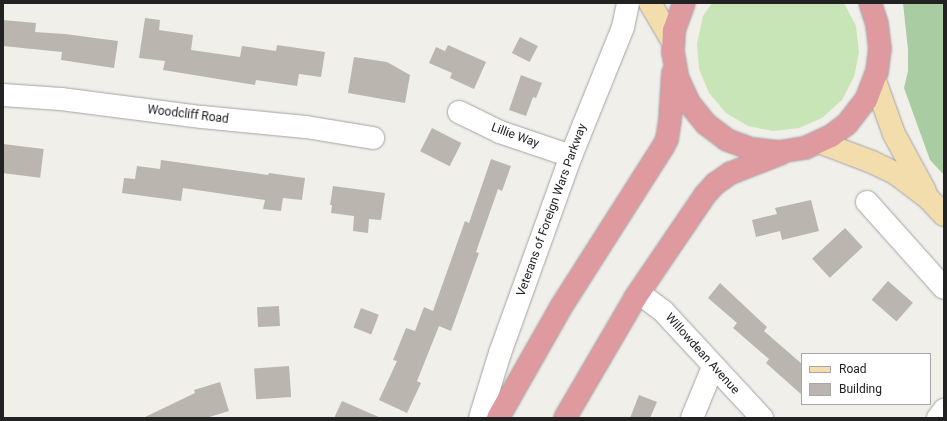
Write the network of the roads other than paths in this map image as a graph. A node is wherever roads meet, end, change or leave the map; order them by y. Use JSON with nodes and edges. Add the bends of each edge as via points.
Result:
{"nodes":[{"id":1,"x":628,"y":3,"type":"edge"},
{"id":2,"x":650,"y":3,"type":"edge"},
{"id":3,"x":684,"y":3,"type":"edge"},
{"id":4,"x":870,"y":3,"type":"edge"},
{"id":5,"x":884,"y":3,"type":"edge"},
{"id":6,"x":879,"y":36,"type":"junction"},
{"id":7,"x":674,"y":52,"type":"junction"},
{"id":8,"x":874,"y":81,"type":"junction"},
{"id":9,"x":3,"y":95,"type":"edge"},
{"id":10,"x":460,"y":112,"type":"dead end"},
{"id":11,"x":373,"y":138,"type":"dead end"},
{"id":12,"x":819,"y":142,"type":"junction"},
{"id":13,"x":787,"y":151,"type":"junction"},
{"id":14,"x":571,"y":156,"type":"junction"},
{"id":15,"x":928,"y":198,"type":"junction"},
{"id":16,"x":868,"y":202,"type":"dead end"},
{"id":17,"x":944,"y":215,"type":"edge"},
{"id":18,"x":944,"y":288,"type":"edge"},
{"id":19,"x":639,"y":293,"type":"junction"},
{"id":20,"x":712,"y":367,"type":"junction"},
{"id":21,"x":944,"y":410,"type":"edge"},
{"id":22,"x":480,"y":418,"type":"edge"},
{"id":23,"x":498,"y":418,"type":"edge"},
{"id":24,"x":565,"y":418,"type":"edge"},
{"id":25,"x":692,"y":418,"type":"edge"},
{"id":26,"x":762,"y":418,"type":"edge"},
{"id":27,"x":938,"y":418,"type":"edge"}],
"edges":[{"from":1,"to":14,"type":"street","name":"Veterans of Foreign Wars Parkway","via":[[623,27]]},
{"from":2,"to":7,"type":"main road"},
{"from":3,"to":7,"type":"highway","via":[[677,20]]},
{"from":4,"to":6,"type":"highway"},
{"from":5,"to":6,"type":"highway"},
{"from":6,"to":8,"type":"highway","via":[[879,62]]},
{"from":7,"to":13,"type":"highway","via":[[678,79],[684,96],[712,130],[744,147],[761,151]]},
{"from":7,"to":23,"type":"highway","via":[[667,139],[561,307]]},
{"from":8,"to":12,"type":"highway","via":[[866,100],[854,117],[839,131]]},
{"from":8,"to":15,"type":"main road","via":[[894,134]]},
{"from":9,"to":11,"type":"street","name":"Woodcliff Road","via":[[61,99],[306,127]]},
{"from":10,"to":14,"type":"street","name":"Lillie Way","via":[[500,132]]},
{"from":12,"to":13,"type":"highway"},
{"from":12,"to":15,"type":"main road","via":[[884,167]]},
{"from":13,"to":19,"type":"highway","via":[[736,170],[715,184],[690,216]]},
{"from":14,"to":22,"type":"street","name":"Veterans of Foreign Wars Parkway","via":[[500,353]]},
{"from":15,"to":17,"type":"main road"},
{"from":16,"to":18,"type":"street"},
{"from":19,"to":20,"type":"street","name":"Willowdean Avenue","via":[[663,311]]},
{"from":19,"to":24,"type":"highway"},
{"from":20,"to":25,"type":"street"},
{"from":20,"to":26,"type":"street","name":"Willowdean Avenue"},
{"from":21,"to":27,"type":"street"}]}
